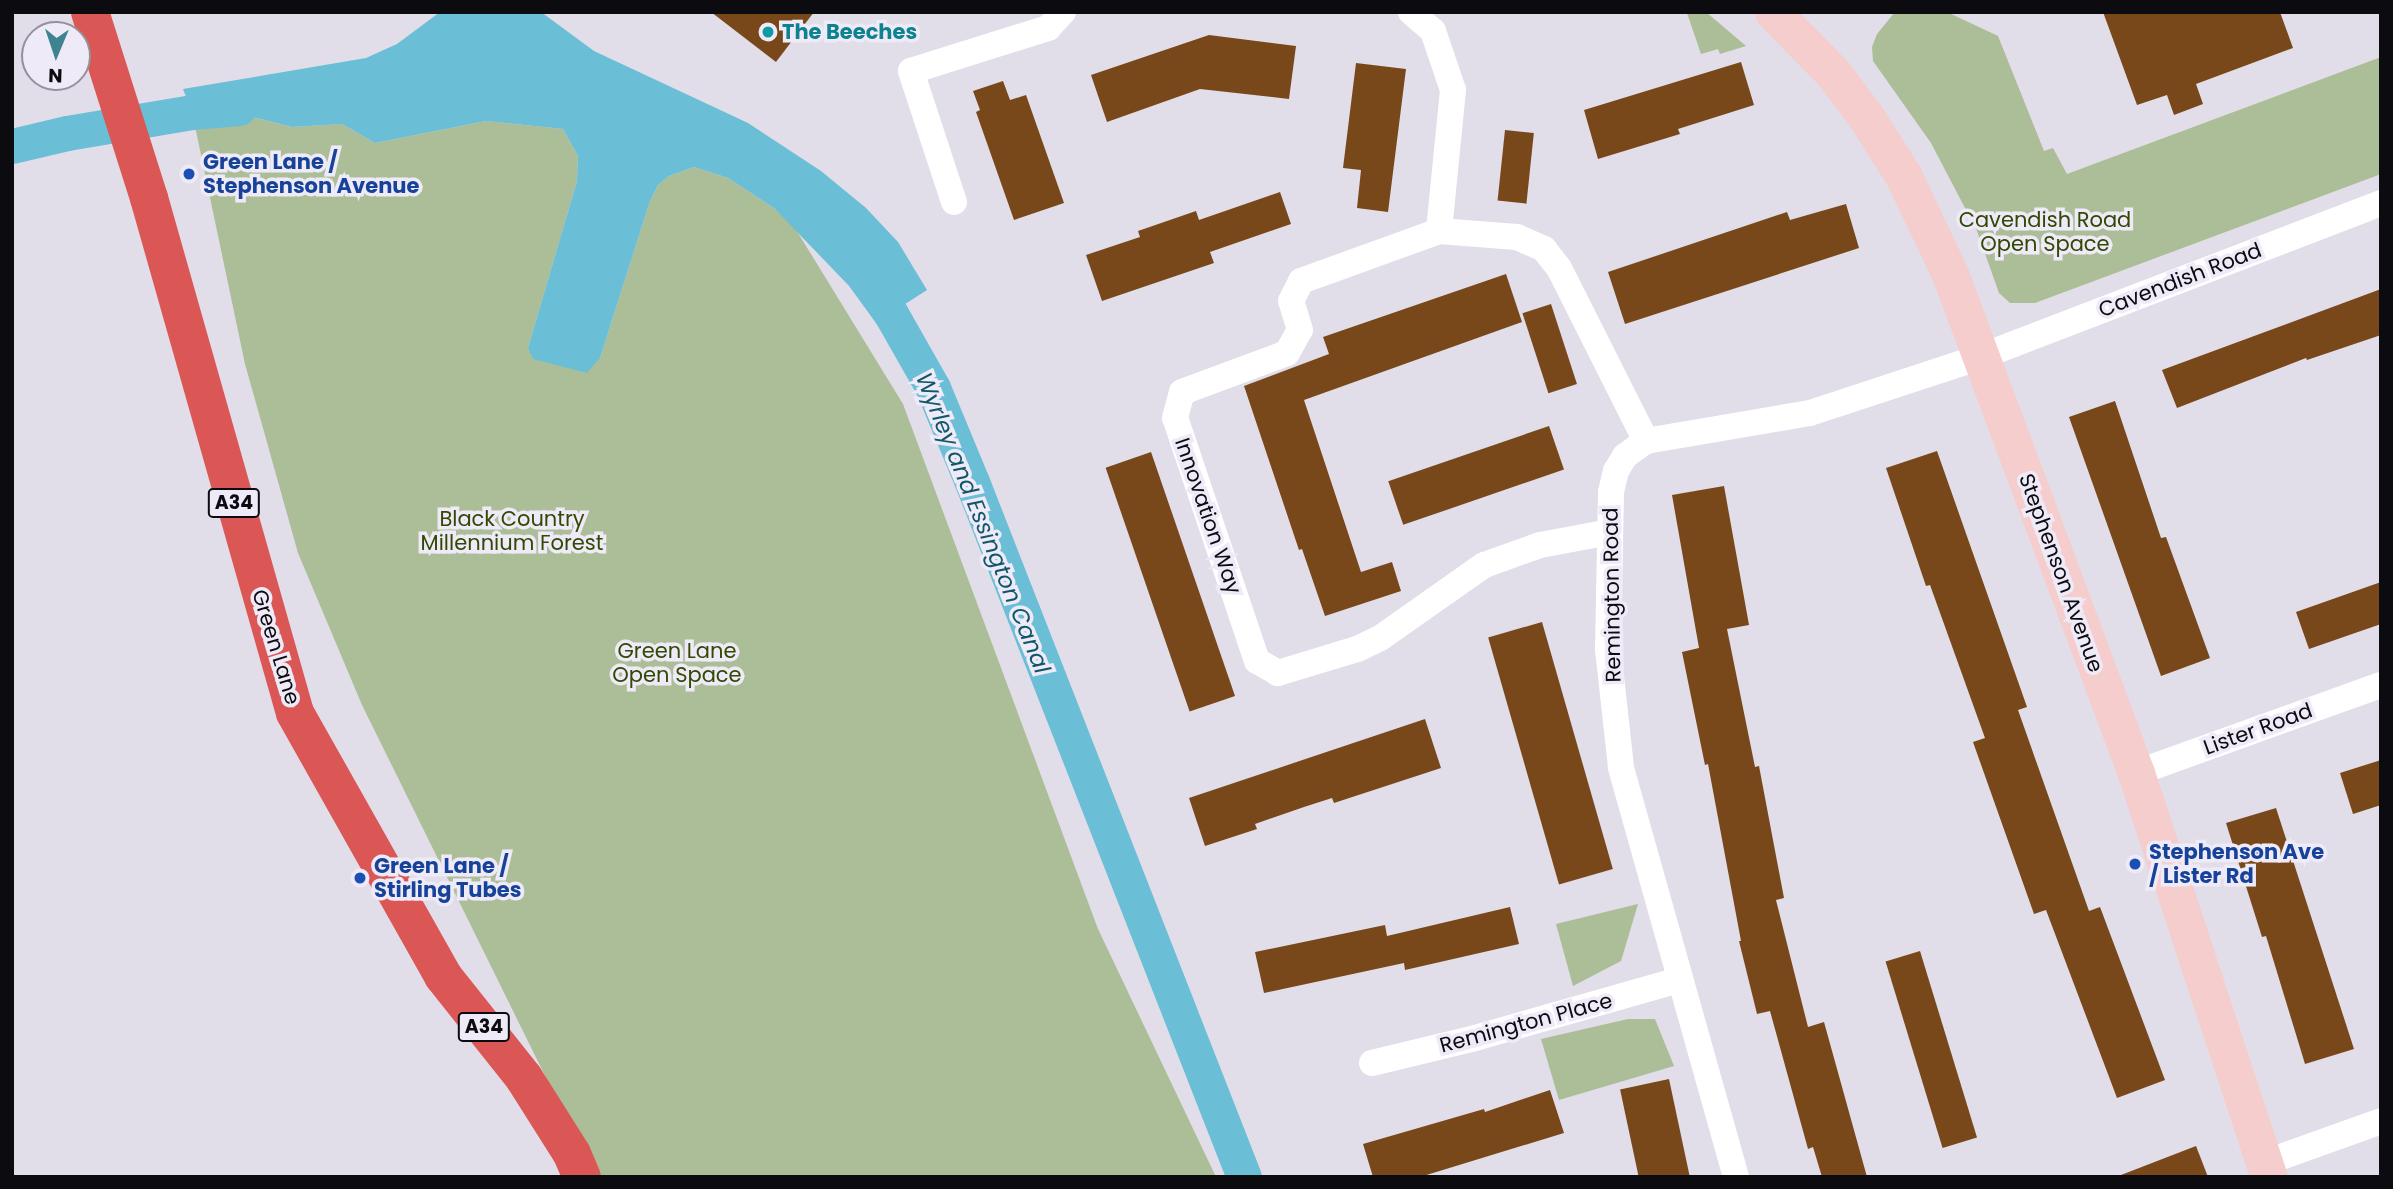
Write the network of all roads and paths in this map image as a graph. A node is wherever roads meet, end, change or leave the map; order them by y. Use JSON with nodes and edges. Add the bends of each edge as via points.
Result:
{"nodes":[{"id":1,"x":90,"y":12,"type":"edge"},
{"id":2,"x":1063,"y":12,"type":"edge"},
{"id":3,"x":1410,"y":12,"type":"edge"},
{"id":4,"x":1773,"y":12,"type":"edge"},
{"id":5,"x":954,"y":202,"type":"dead end"},
{"id":6,"x":2381,"y":204,"type":"edge"},
{"id":7,"x":1439,"y":230,"type":"junction"},
{"id":8,"x":1980,"y":357,"type":"junction"},
{"id":9,"x":1646,"y":441,"type":"junction"},
{"id":10,"x":1610,"y":532,"type":"junction"},
{"id":11,"x":2381,"y":685,"type":"edge"},
{"id":12,"x":2136,"y":773,"type":"junction"},
{"id":13,"x":1679,"y":980,"type":"junction"},
{"id":14,"x":1372,"y":1063,"type":"dead end"},
{"id":15,"x":2381,"y":1121,"type":"edge"},
{"id":16,"x":2266,"y":1170,"type":"edge"},
{"id":17,"x":582,"y":1177,"type":"edge"},
{"id":18,"x":1736,"y":1177,"type":"edge"}],
"edges":[{"from":1,"to":17,"type":"highway","name":"Green Lane","number":"A34","via":[[149,198],[295,713],[443,976],[524,1078]]},
{"from":2,"to":5,"type":"street","via":[[1048,28],[911,71]]},
{"from":3,"to":7,"type":"street","via":[[1433,31],[1453,90]]},
{"from":4,"to":8,"type":"street","name":"Stephenson Avenue","via":[[1833,73],[1903,175],[1950,274]]},
{"from":6,"to":8,"type":"street","name":"Cavendish Road"},
{"from":7,"to":9,"type":"street","name":"Innovation Way","via":[[1517,237],[1544,249],[1559,268]]},
{"from":7,"to":10,"type":"street","name":"Innovation Way","via":[[1301,281],[1291,301],[1300,330],[1287,353],[1182,392],[1175,418],[1257,661],[1278,673],[1357,649],[1380,638],[1483,565],[1540,545]]},
{"from":8,"to":9,"type":"street","via":[[1810,413]]},
{"from":8,"to":12,"type":"street","name":"Stephenson Avenue"},
{"from":9,"to":10,"type":"street","name":"Remington Road","via":[[1625,456],[1616,471]]},
{"from":10,"to":13,"type":"street","name":"Remington Road","via":[[1608,649],[1621,767]]},
{"from":11,"to":12,"type":"street","name":"Lister Road"},
{"from":12,"to":16,"type":"street","name":"Stephenson Avenue"},
{"from":13,"to":14,"type":"street","name":"Remington Place"},
{"from":13,"to":18,"type":"street","name":"Remington Road"},
{"from":15,"to":16,"type":"street"}]}
